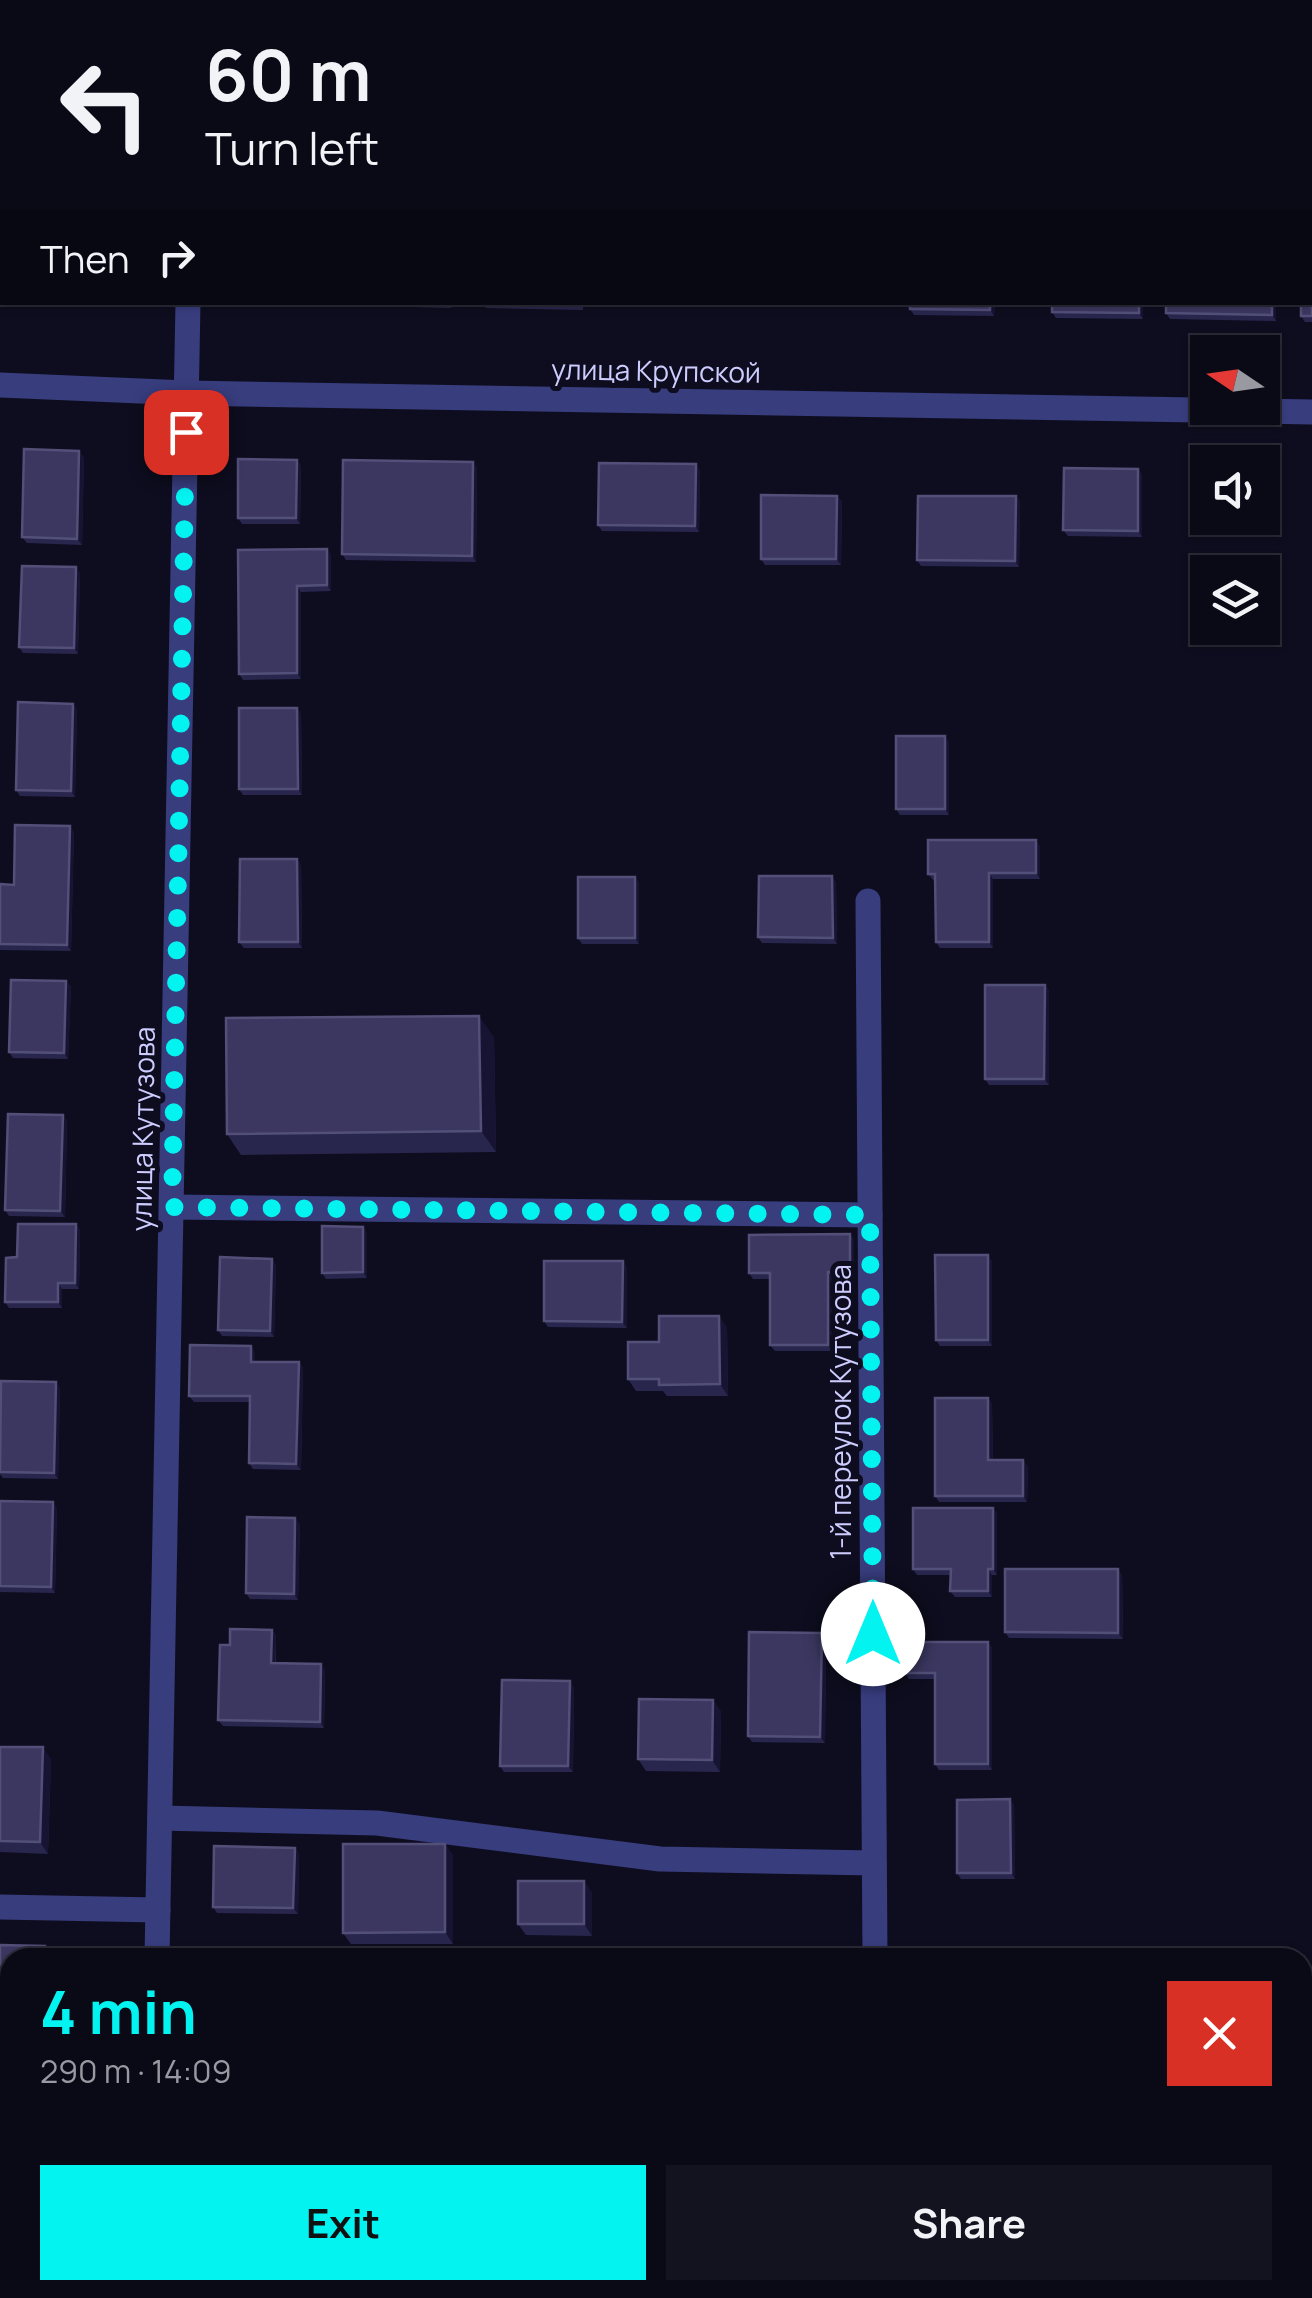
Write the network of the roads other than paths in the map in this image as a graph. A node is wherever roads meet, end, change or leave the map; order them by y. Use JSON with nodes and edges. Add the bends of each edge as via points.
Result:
{"nodes":[{"id":1,"x":1302,"y":0,"type":"edge"},
{"id":2,"x":1312,"y":0,"type":"edge"},
{"id":3,"x":188,"y":305,"type":"edge"},
{"id":4,"x":0,"y":386,"type":"edge"},
{"id":5,"x":187,"y":393,"type":"junction"},
{"id":6,"x":1312,"y":412,"type":"edge"},
{"id":7,"x":868,"y":901,"type":"dead end"},
{"id":8,"x":172,"y":1207,"type":"junction"},
{"id":9,"x":870,"y":1215,"type":"junction"},
{"id":10,"x":160,"y":1818,"type":"junction"},
{"id":11,"x":874,"y":1863,"type":"junction"},
{"id":12,"x":0,"y":1908,"type":"edge"},
{"id":13,"x":158,"y":1910,"type":"junction"},
{"id":14,"x":157,"y":1948,"type":"edge"},
{"id":15,"x":875,"y":1948,"type":"edge"}],
"edges":[{"from":1,"to":2,"type":"street"},
{"from":3,"to":5,"type":"street","name":"улица Кутузова"},
{"from":4,"to":5,"type":"street","name":"улица Крупской"},
{"from":5,"to":6,"type":"street","name":"улица Крупской"},
{"from":5,"to":8,"type":"street","name":"улица Кутузова"},
{"from":7,"to":9,"type":"street","name":"1-й переулок Кутузова"},
{"from":8,"to":9,"type":"street"},
{"from":8,"to":10,"type":"street","name":"улица Кутузова"},
{"from":9,"to":11,"type":"street","name":"1-й переулок Кутузова"},
{"from":10,"to":11,"type":"street","via":[[377,1823],[660,1858]]},
{"from":10,"to":13,"type":"street","name":"улица Кутузова"},
{"from":11,"to":15,"type":"street","name":"1-й переулок Кутузова"},
{"from":12,"to":13,"type":"street"},
{"from":13,"to":14,"type":"street","name":"улица Кутузова"}]}
